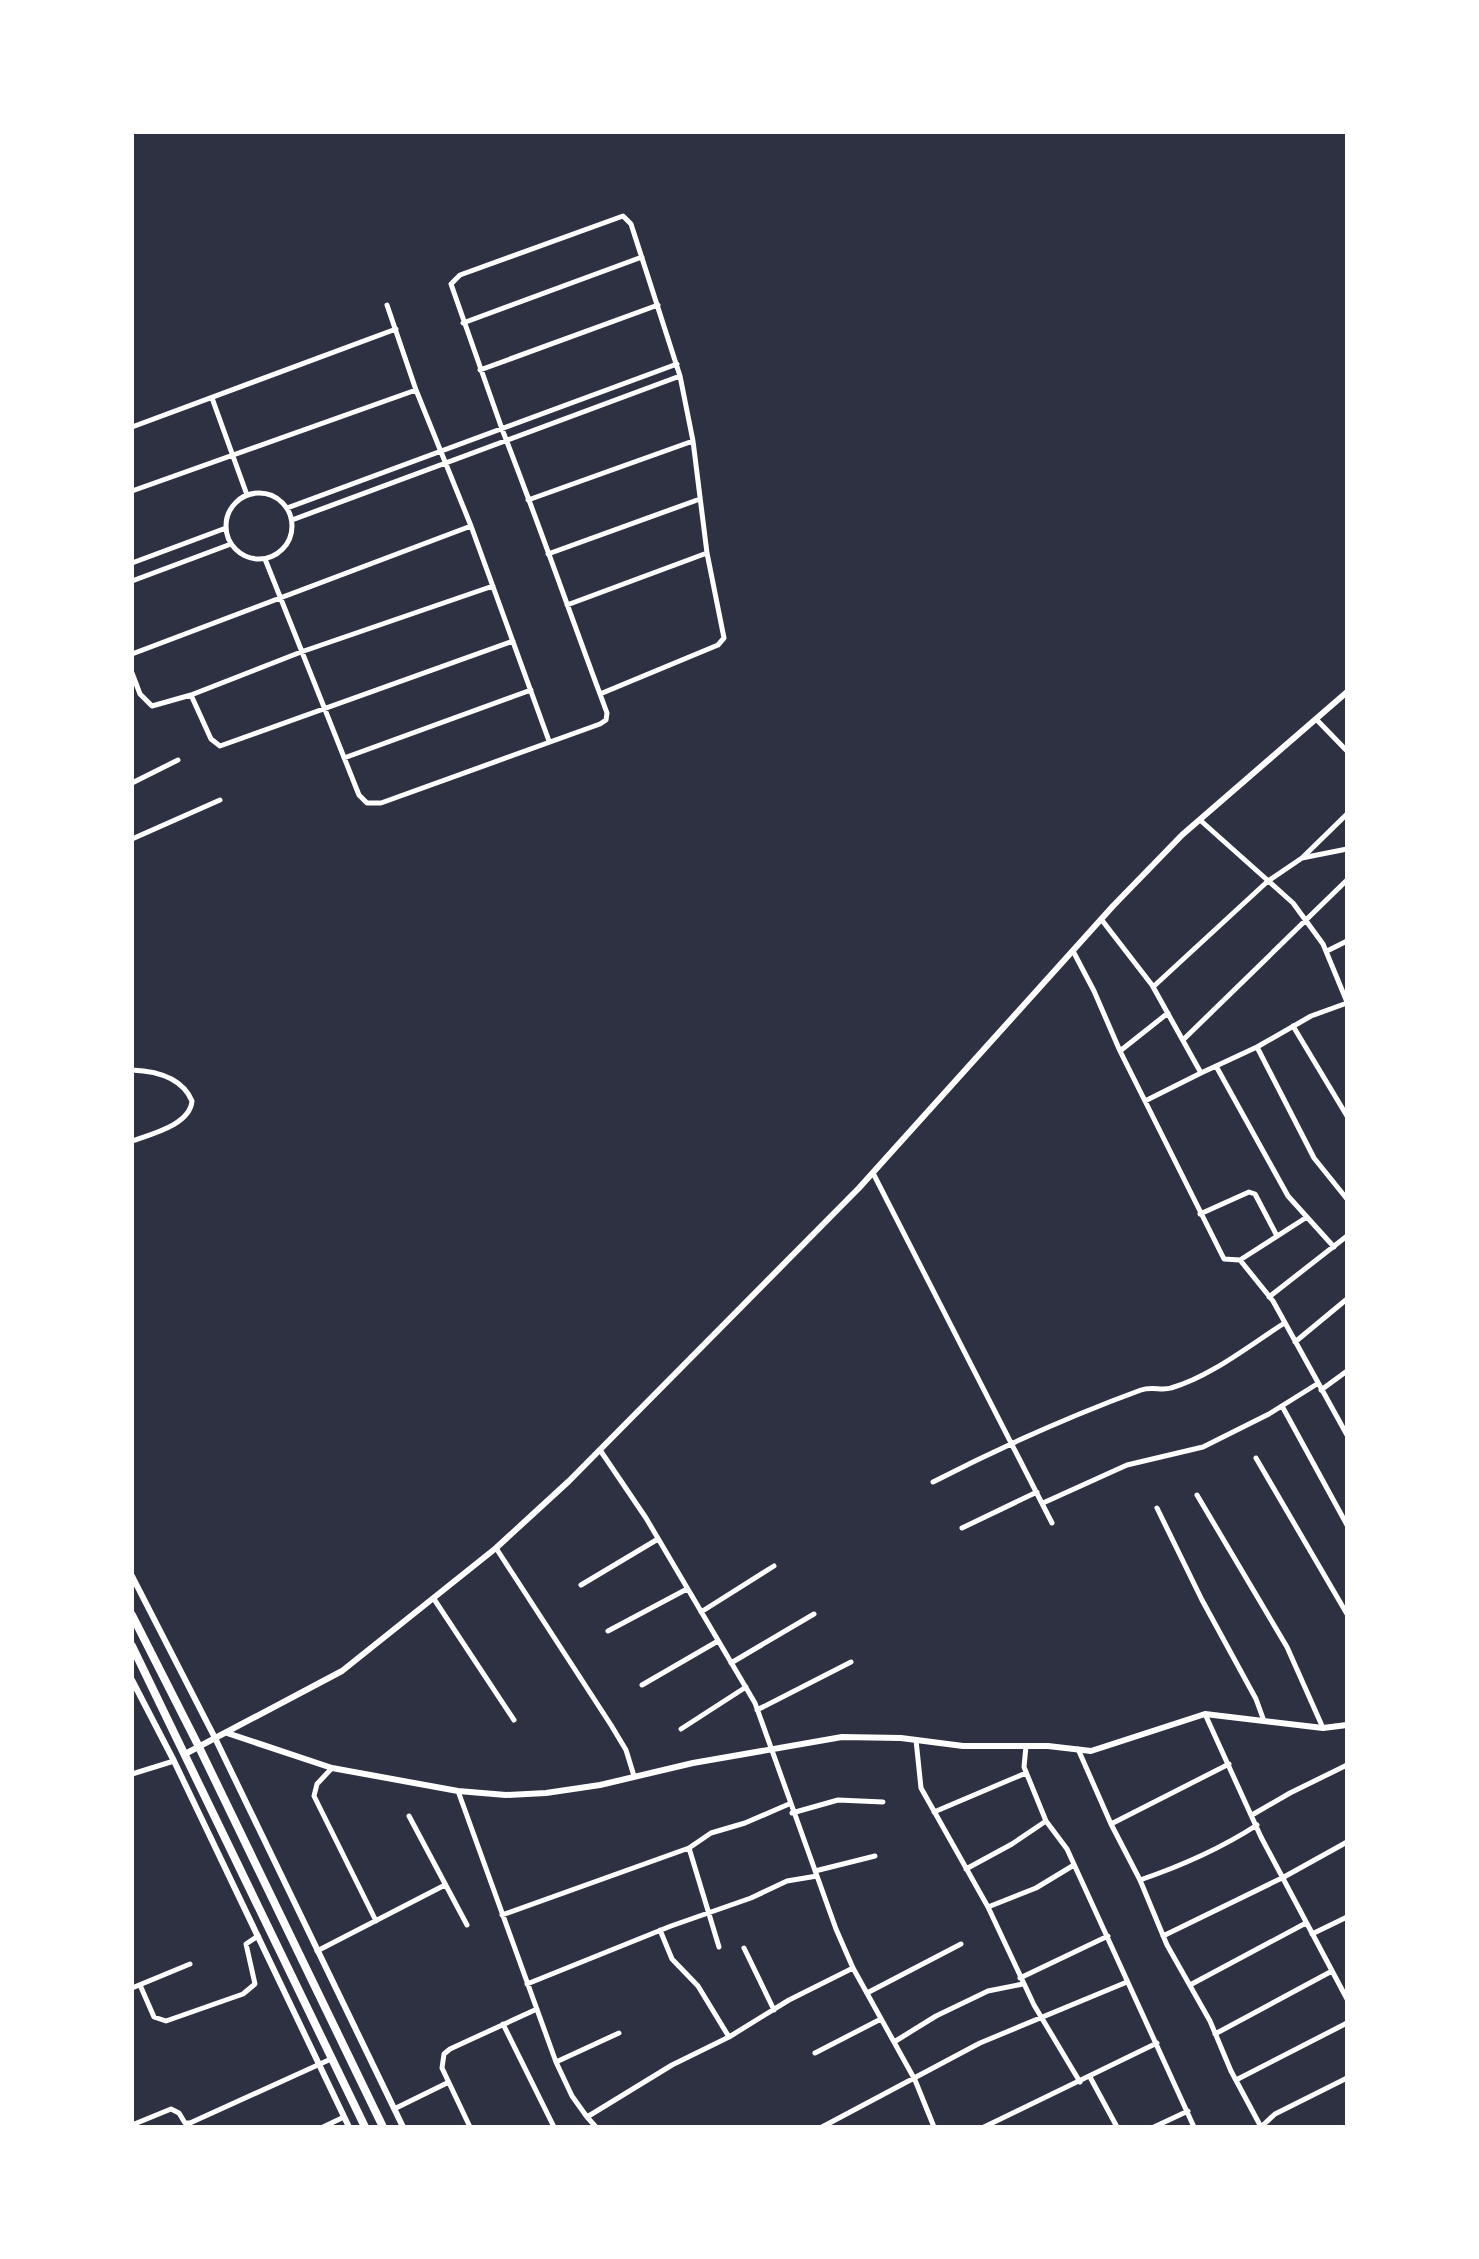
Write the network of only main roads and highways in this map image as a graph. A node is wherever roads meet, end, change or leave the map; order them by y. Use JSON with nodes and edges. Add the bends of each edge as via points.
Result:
{"nodes":[{"id":1,"x":132,"y":1615,"type":"edge"},
{"id":2,"x":132,"y":1646,"type":"edge"},
{"id":3,"x":365,"y":2127,"type":"edge"},
{"id":4,"x":383,"y":2127,"type":"edge"}],
"edges":[{"from":1,"to":4,"type":"highway"},
{"from":2,"to":3,"type":"highway"}]}
